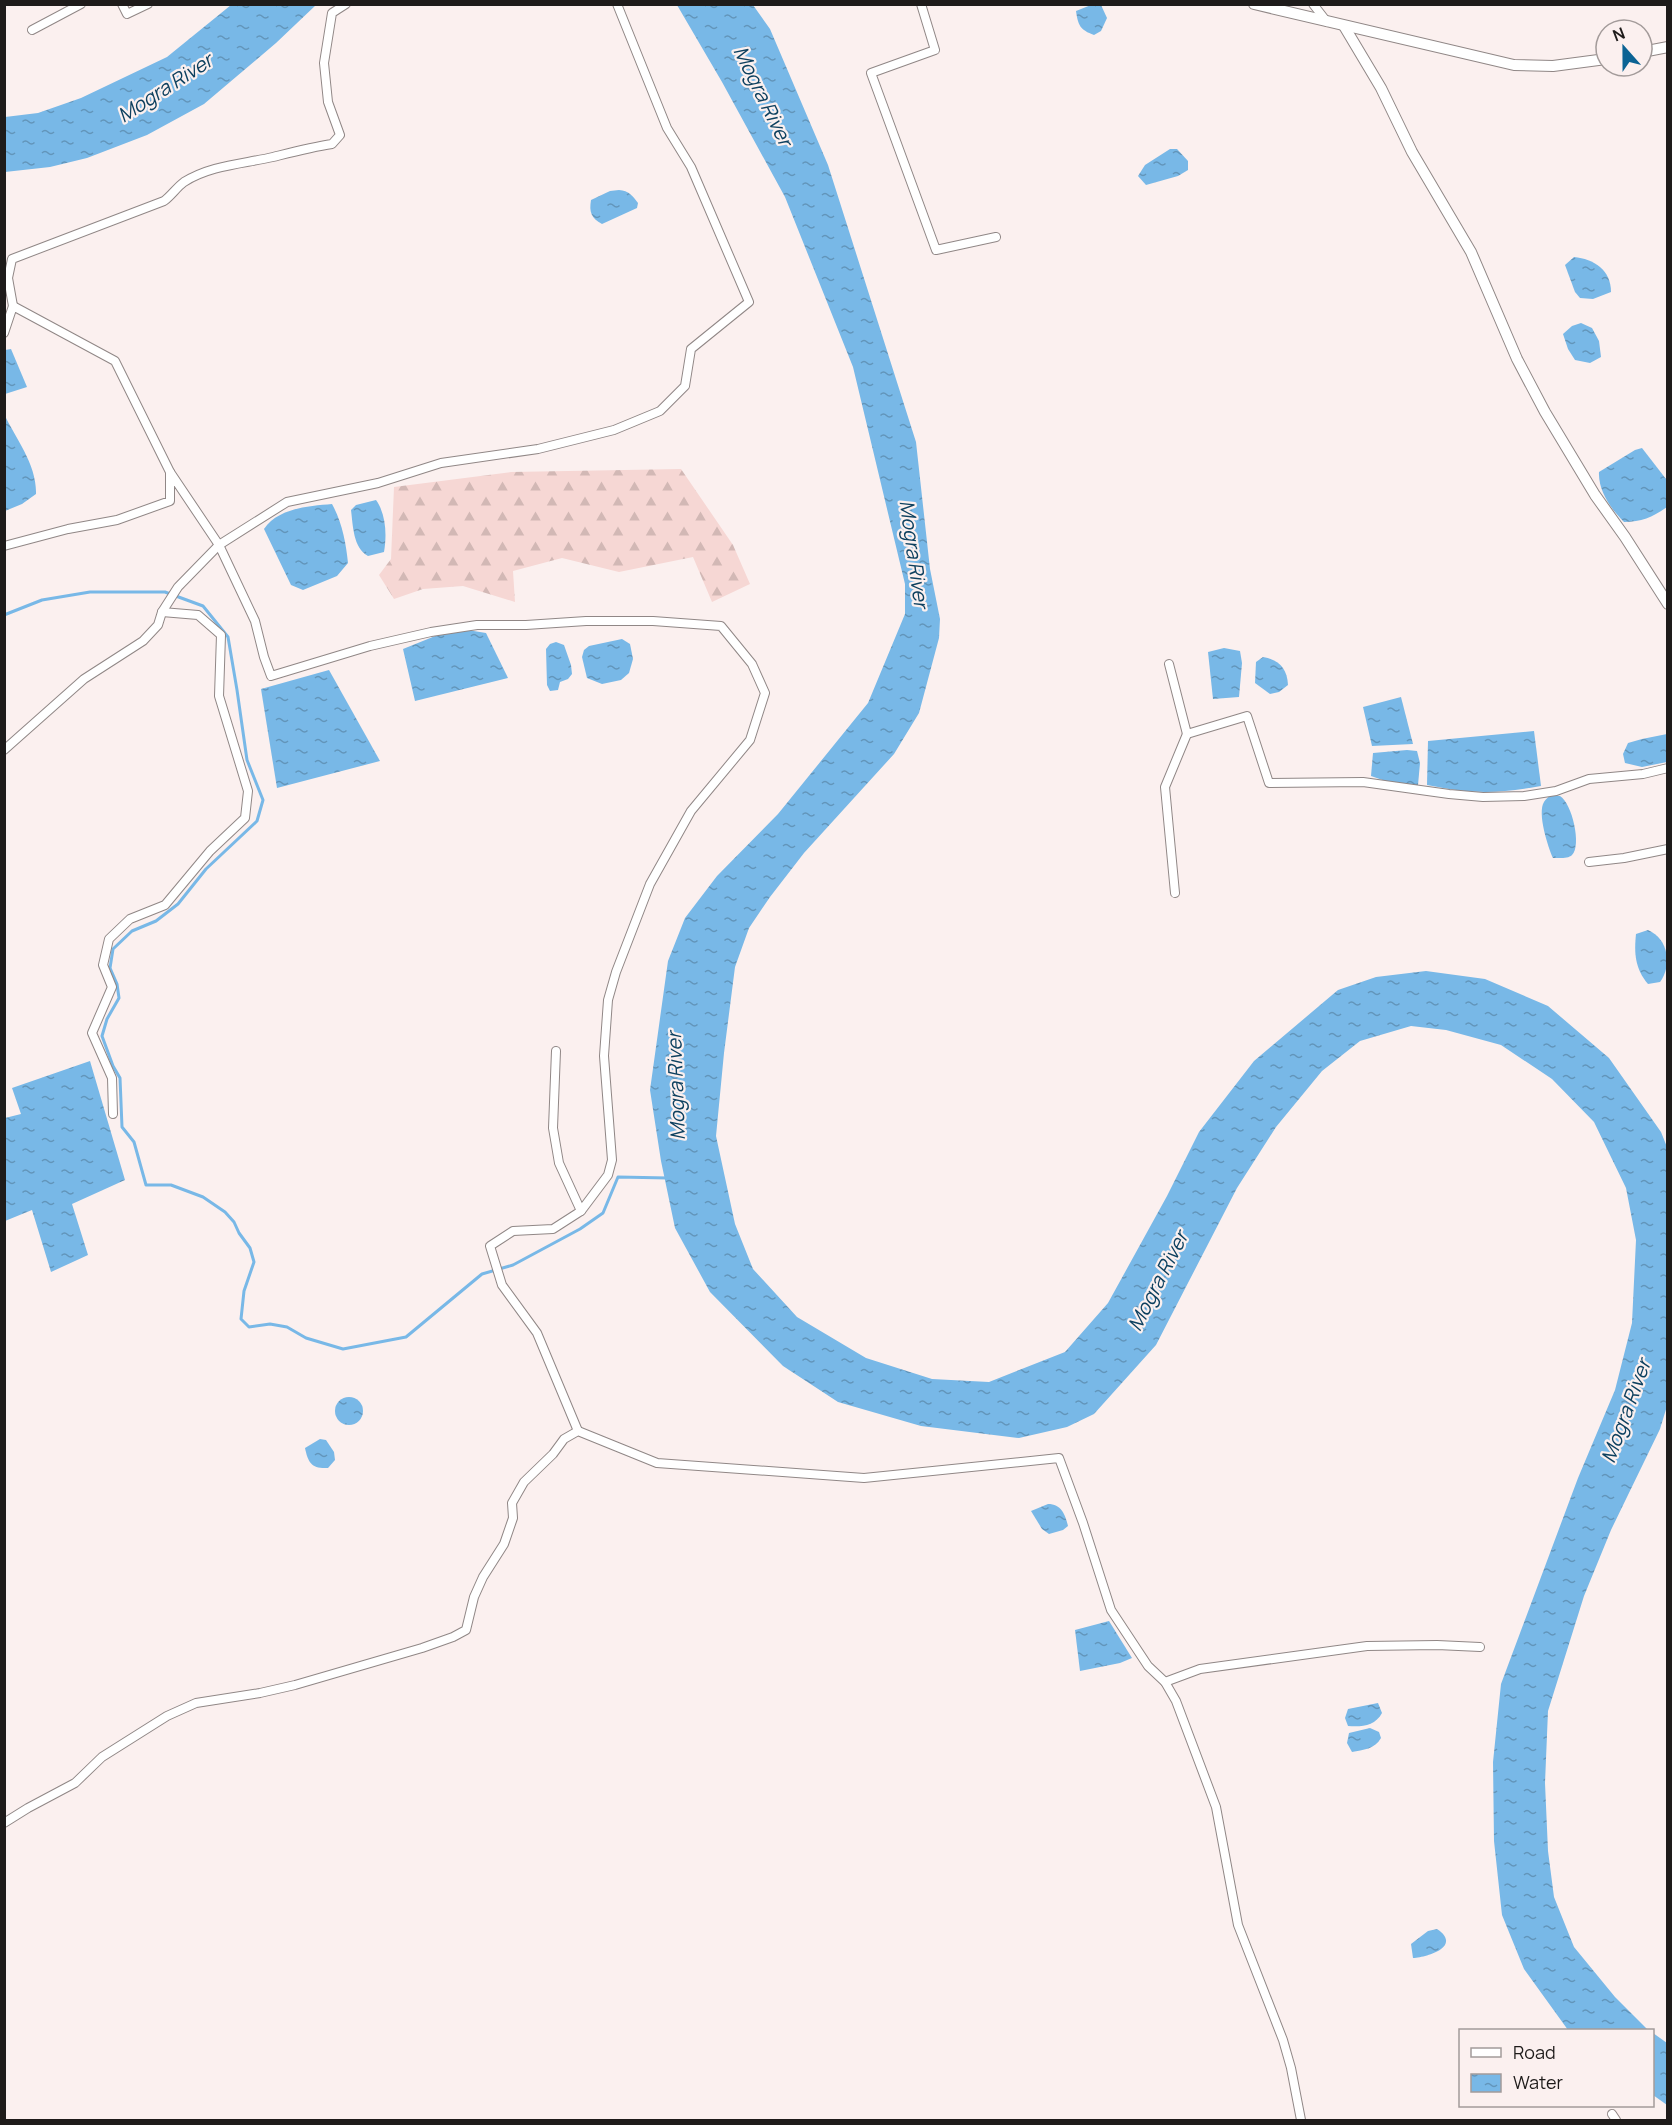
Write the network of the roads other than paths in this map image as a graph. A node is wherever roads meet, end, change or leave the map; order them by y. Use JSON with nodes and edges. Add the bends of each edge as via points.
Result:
{"nodes":[{"id":1,"x":81,"y":4,"type":"edge"},
{"id":2,"x":122,"y":4,"type":"edge"},
{"id":3,"x":148,"y":4,"type":"edge"},
{"id":4,"x":346,"y":4,"type":"edge"},
{"id":5,"x":617,"y":4,"type":"edge"},
{"id":6,"x":921,"y":4,"type":"edge"},
{"id":7,"x":1254,"y":4,"type":"edge"},
{"id":8,"x":1312,"y":4,"type":"edge"},
{"id":9,"x":1328,"y":23,"type":"junction"},
{"id":10,"x":1344,"y":27,"type":"junction"},
{"id":11,"x":32,"y":30,"type":"dead end"},
{"id":12,"x":1594,"y":61,"type":"edge"},
{"id":13,"x":996,"y":237,"type":"dead end"},
{"id":14,"x":13,"y":306,"type":"junction"},
{"id":15,"x":4,"y":333,"type":"edge"},
{"id":16,"x":170,"y":472,"type":"junction"},
{"id":17,"x":219,"y":544,"type":"junction"},
{"id":18,"x":4,"y":546,"type":"edge"},
{"id":19,"x":1668,"y":604,"type":"edge"},
{"id":20,"x":162,"y":612,"type":"junction"},
{"id":21,"x":1169,"y":664,"type":"dead end"},
{"id":22,"x":1187,"y":734,"type":"junction"},
{"id":23,"x":4,"y":750,"type":"edge"},
{"id":24,"x":1668,"y":768,"type":"edge"},
{"id":25,"x":1668,"y":849,"type":"edge"},
{"id":26,"x":1590,"y":862,"type":"dead end"},
{"id":27,"x":1175,"y":893,"type":"dead end"},
{"id":28,"x":556,"y":1052,"type":"dead end"},
{"id":29,"x":113,"y":1114,"type":"dead end"},
{"id":30,"x":581,"y":1211,"type":"junction"},
{"id":31,"x":578,"y":1431,"type":"junction"},
{"id":32,"x":1480,"y":1647,"type":"dead end"},
{"id":33,"x":1165,"y":1682,"type":"junction"},
{"id":34,"x":4,"y":1823,"type":"edge"},
{"id":35,"x":1301,"y":2121,"type":"edge"}],
"edges":[{"from":1,"to":11,"type":"street"},
{"from":2,"to":3,"type":"street","via":[[127,14]]},
{"from":4,"to":14,"type":"street","via":[[332,13],[324,63],[328,102],[340,135],[332,144],[200,174],[164,201],[12,259],[8,278]]},
{"from":5,"to":17,"type":"street","via":[[667,128],[690,167],[749,302],[691,349],[685,386],[660,411],[614,430],[538,449],[441,463],[378,483],[286,502]]},
{"from":6,"to":13,"type":"street","via":[[935,50],[871,73],[936,250]]},
{"from":7,"to":9,"type":"street"},
{"from":8,"to":9,"type":"street"},
{"from":9,"to":10,"type":"street"},
{"from":10,"to":12,"type":"street","via":[[1514,65],[1553,66]]},
{"from":10,"to":19,"type":"street","via":[[1471,252],[1517,359],[1545,412]]},
{"from":14,"to":15,"type":"street"},
{"from":14,"to":16,"type":"street","via":[[115,361]]},
{"from":16,"to":17,"type":"street"},
{"from":16,"to":18,"type":"street","via":[[171,501],[117,520]]},
{"from":17,"to":20,"type":"street","via":[[178,587]]},
{"from":17,"to":30,"type":"street","via":[[255,621],[272,676],[431,632],[477,625],[586,621],[721,626],[752,664],[765,693],[750,740],[691,811],[650,884],[616,972],[608,1000],[604,1056],[612,1160],[608,1175]]},
{"from":20,"to":23,"type":"street","via":[[158,625],[143,641],[84,679]]},
{"from":20,"to":29,"type":"street","via":[[198,615],[222,634],[219,696],[248,791],[245,818],[210,851],[165,905],[130,919],[109,939],[103,965],[112,987],[92,1033],[112,1078]]},
{"from":21,"to":22,"type":"street"},
{"from":22,"to":24,"type":"street","via":[[1247,716],[1269,783],[1363,782],[1483,797],[1524,796],[1556,791],[1589,779]]},
{"from":22,"to":27,"type":"street","via":[[1165,787]]},
{"from":25,"to":26,"type":"street"},
{"from":28,"to":30,"type":"street","via":[[553,1128],[559,1164]]},
{"from":30,"to":31,"type":"street","via":[[553,1229],[513,1231],[490,1246],[502,1285],[537,1333]]},
{"from":31,"to":33,"type":"street","via":[[657,1464],[864,1479],[1059,1458],[1111,1610],[1148,1666]]},
{"from":31,"to":34,"type":"street","via":[[564,1439],[524,1482],[512,1503],[513,1518],[504,1544],[474,1597],[466,1630],[422,1648],[295,1685],[196,1703],[167,1716],[102,1757],[75,1783]]},
{"from":32,"to":33,"type":"street","via":[[1366,1646],[1200,1670]]},
{"from":33,"to":35,"type":"street","via":[[1176,1701],[1216,1807],[1238,1925],[1283,2040]]}]}
